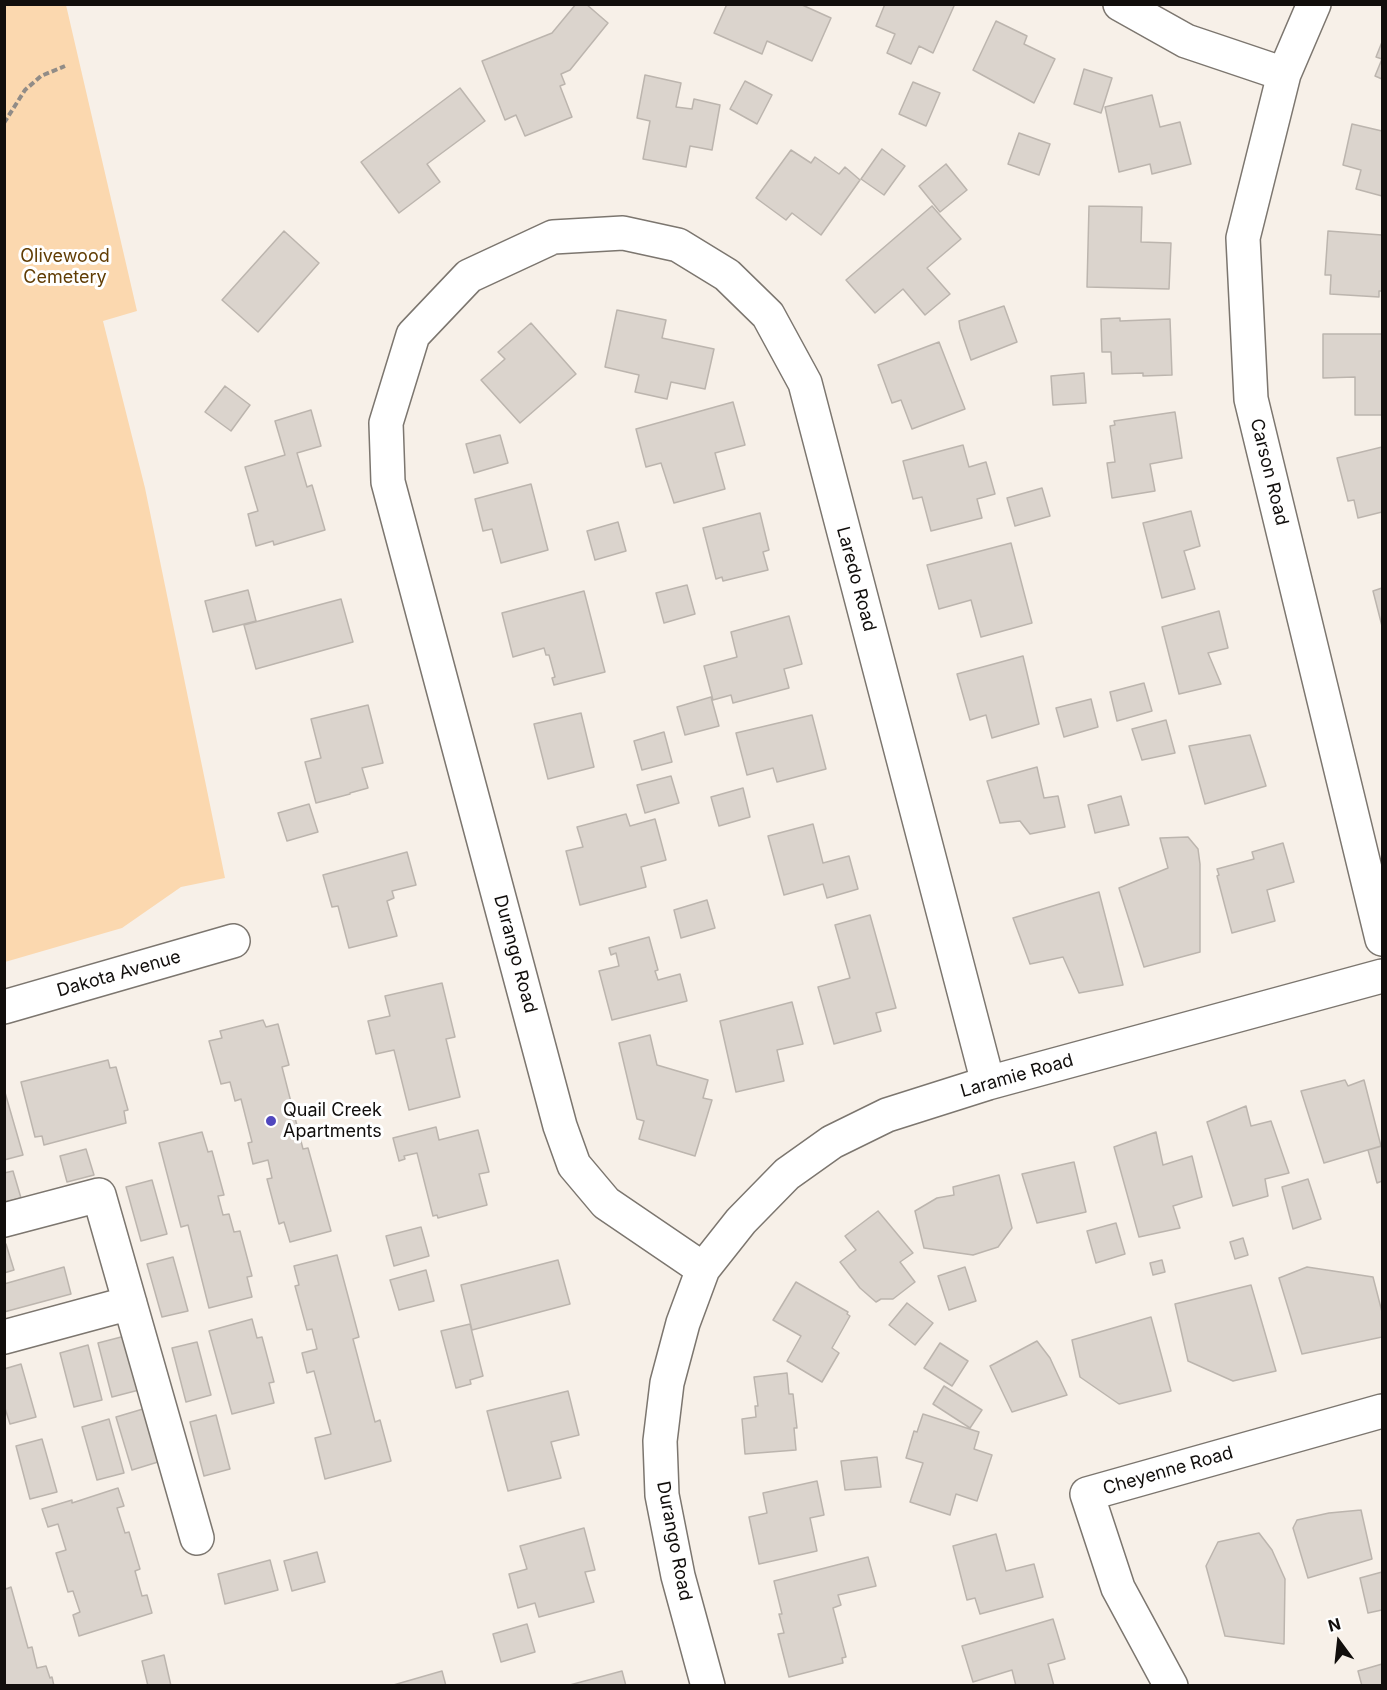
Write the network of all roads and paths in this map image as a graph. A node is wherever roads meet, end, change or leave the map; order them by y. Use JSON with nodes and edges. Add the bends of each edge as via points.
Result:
{"nodes":[{"id":1,"x":1120,"y":4,"type":"edge"},
{"id":2,"x":1314,"y":4,"type":"edge"},
{"id":3,"x":65,"y":66,"type":"dead end"},
{"id":4,"x":1284,"y":74,"type":"junction"},
{"id":5,"x":4,"y":123,"type":"edge"},
{"id":6,"x":553,"y":237,"type":"joint"},
{"id":7,"x":1383,"y":939,"type":"edge"},
{"id":8,"x":233,"y":941,"type":"dead end"},
{"id":9,"x":1383,"y":976,"type":"edge"},
{"id":10,"x":4,"y":1007,"type":"edge"},
{"id":11,"x":988,"y":1083,"type":"junction"},
{"id":12,"x":4,"y":1220,"type":"edge"},
{"id":13,"x":703,"y":1269,"type":"junction"},
{"id":14,"x":130,"y":1303,"type":"junction"},
{"id":15,"x":4,"y":1337,"type":"edge"},
{"id":16,"x":1383,"y":1411,"type":"edge"},
{"id":17,"x":197,"y":1538,"type":"dead end"},
{"id":18,"x":708,"y":1686,"type":"edge"},
{"id":19,"x":1171,"y":1686,"type":"edge"}],
"edges":[{"from":1,"to":4,"type":"street","via":[[1186,40]]},
{"from":2,"to":4,"type":"street","name":"Carson Road"},
{"from":3,"to":5,"type":"path","via":[[40,76],[25,90]]},
{"from":4,"to":7,"type":"street","name":"Carson Road","via":[[1243,238],[1251,399]]},
{"from":6,"to":11,"type":"street","name":"Laredo Road","via":[[623,233],[678,245],[727,275],[768,315],[805,383]]},
{"from":6,"to":13,"type":"street","name":"Durango Road","via":[[469,276],[413,335],[386,423],[388,482],[560,1126],[574,1165],[606,1203]]},
{"from":8,"to":10,"type":"street","name":"Dakota Avenue"},
{"from":9,"to":11,"type":"street","name":"Laramie Road"},
{"from":11,"to":13,"type":"street","name":"Laramie Road","via":[[887,1115],[832,1142],[787,1174],[741,1221]]},
{"from":12,"to":14,"type":"street","via":[[99,1195]]},
{"from":13,"to":18,"type":"street","name":"Durango Road","via":[[682,1323],[667,1383],[660,1441],[664,1507]]},
{"from":14,"to":15,"type":"street"},
{"from":14,"to":17,"type":"street"},
{"from":16,"to":19,"type":"street","name":"Cheyenne Road","via":[[1087,1494],[1118,1588]]}]}
